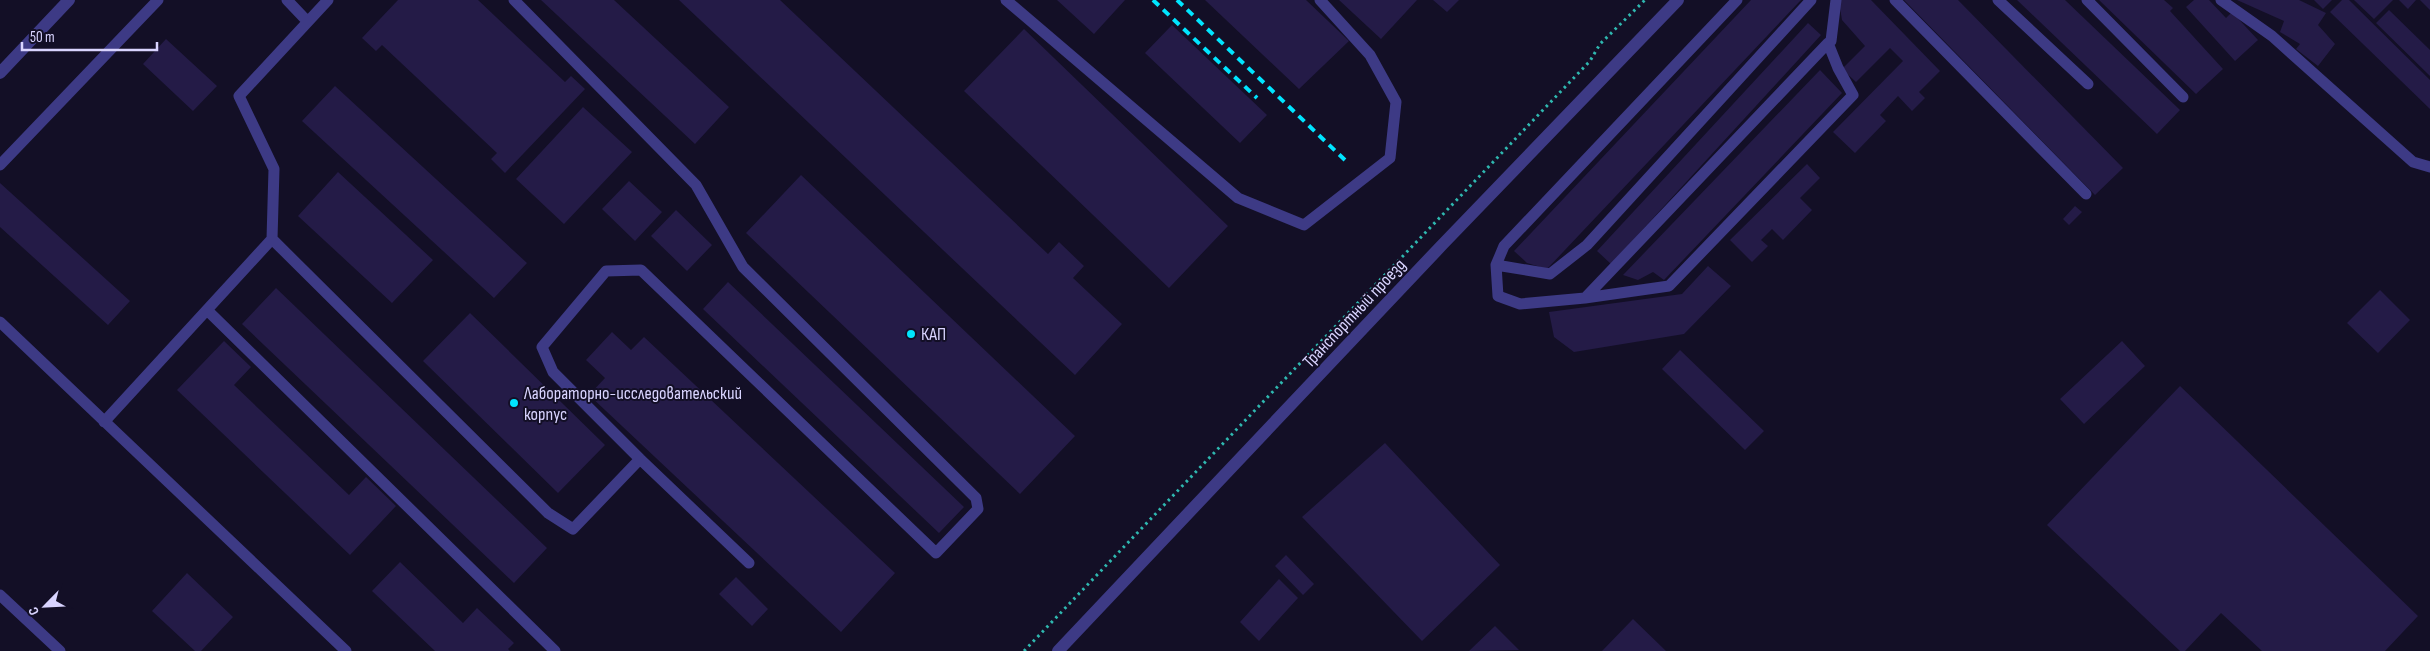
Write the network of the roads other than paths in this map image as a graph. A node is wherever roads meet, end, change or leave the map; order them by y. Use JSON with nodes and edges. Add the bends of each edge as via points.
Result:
{"nodes":[{"id":1,"x":69,"y":0,"type":"edge"},
{"id":2,"x":158,"y":0,"type":"edge"},
{"id":3,"x":287,"y":0,"type":"edge"},
{"id":4,"x":328,"y":0,"type":"edge"},
{"id":5,"x":514,"y":0,"type":"edge"},
{"id":6,"x":1006,"y":0,"type":"edge"},
{"id":7,"x":1320,"y":0,"type":"edge"},
{"id":8,"x":1678,"y":0,"type":"edge"},
{"id":9,"x":1737,"y":0,"type":"edge"},
{"id":10,"x":1811,"y":0,"type":"edge"},
{"id":11,"x":1836,"y":0,"type":"edge"},
{"id":12,"x":1894,"y":0,"type":"edge"},
{"id":13,"x":1998,"y":0,"type":"edge"},
{"id":14,"x":2087,"y":0,"type":"edge"},
{"id":15,"x":2220,"y":0,"type":"edge"},
{"id":16,"x":307,"y":21,"type":"junction"},
{"id":17,"x":1828,"y":43,"type":"junction"},
{"id":18,"x":0,"y":73,"type":"edge"},
{"id":19,"x":2088,"y":84,"type":"dead end"},
{"id":20,"x":2183,"y":97,"type":"dead end"},
{"id":21,"x":0,"y":165,"type":"edge"},
{"id":22,"x":2430,"y":167,"type":"edge"},
{"id":23,"x":2086,"y":194,"type":"dead end"},
{"id":24,"x":272,"y":239,"type":"junction"},
{"id":25,"x":1496,"y":265,"type":"junction"},
{"id":26,"x":1585,"y":298,"type":"junction"},
{"id":27,"x":207,"y":310,"type":"junction"},
{"id":28,"x":0,"y":322,"type":"edge"},
{"id":29,"x":104,"y":422,"type":"junction"},
{"id":30,"x":640,"y":460,"type":"junction"},
{"id":31,"x":749,"y":563,"type":"dead end"},
{"id":32,"x":0,"y":595,"type":"edge"},
{"id":33,"x":60,"y":651,"type":"edge"},
{"id":34,"x":346,"y":651,"type":"edge"},
{"id":35,"x":555,"y":651,"type":"edge"},
{"id":36,"x":1058,"y":651,"type":"edge"}],
"edges":[{"from":1,"to":18,"type":"street"},
{"from":2,"to":21,"type":"lane"},
{"from":3,"to":16,"type":"lane"},
{"from":4,"to":16,"type":"lane"},
{"from":5,"to":30,"type":"lane","via":[[696,185],[743,267],[976,498],[978,510],[936,553],[641,270],[606,271],[542,347],[553,372]]},
{"from":6,"to":7,"type":"lane","via":[[1238,198],[1304,225],[1390,158],[1396,102],[1370,55]]},
{"from":8,"to":36,"type":"street","name":"Транспортный проезд","via":[[1442,244]]},
{"from":9,"to":25,"type":"lane","via":[[1504,246]]},
{"from":10,"to":25,"type":"lane","via":[[1587,245],[1550,274]]},
{"from":11,"to":17,"type":"lane"},
{"from":12,"to":23,"type":"lane"},
{"from":13,"to":19,"type":"lane"},
{"from":14,"to":20,"type":"lane"},
{"from":15,"to":22,"type":"lane","via":[[2272,36],[2413,162]]},
{"from":16,"to":24,"type":"lane","via":[[240,96],[274,169]]},
{"from":17,"to":26,"type":"lane"},
{"from":17,"to":26,"type":"lane","via":[[1854,95],[1669,286]]},
{"from":24,"to":27,"type":"lane"},
{"from":24,"to":30,"type":"lane","via":[[548,513],[573,529]]},
{"from":25,"to":26,"type":"lane","via":[[1498,296],[1520,304]]},
{"from":27,"to":29,"type":"lane"},
{"from":27,"to":35,"type":"lane"},
{"from":28,"to":29,"type":"lane"},
{"from":29,"to":34,"type":"lane"},
{"from":30,"to":31,"type":"lane"},
{"from":32,"to":33,"type":"lane"}]}
